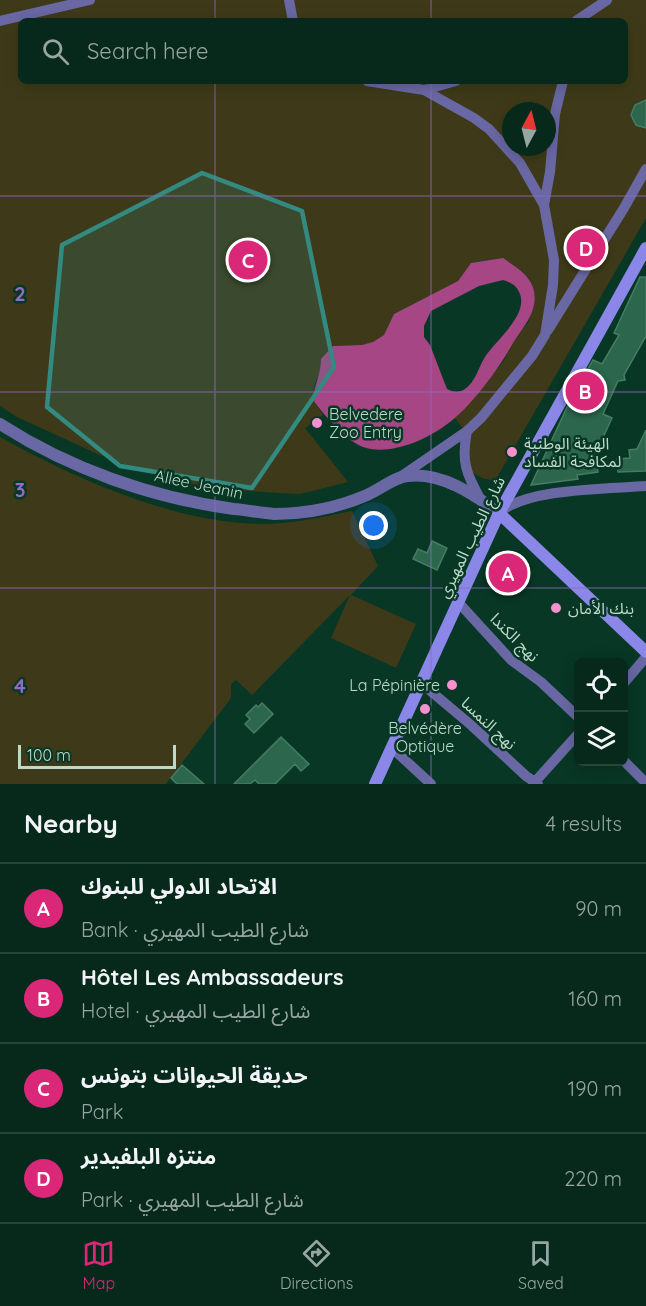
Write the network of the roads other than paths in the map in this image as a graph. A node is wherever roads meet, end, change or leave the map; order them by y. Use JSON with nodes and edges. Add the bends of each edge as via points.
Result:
{"nodes":[{"id":1,"x":90,"y":0,"type":"edge"},
{"id":2,"x":289,"y":0,"type":"edge"},
{"id":3,"x":607,"y":0,"type":"edge"},
{"id":4,"x":595,"y":9,"type":"junction"},
{"id":5,"x":292,"y":18,"type":"edge"},
{"id":6,"x":581,"y":18,"type":"edge"},
{"id":7,"x":590,"y":18,"type":"edge"},
{"id":8,"x":0,"y":21,"type":"edge"},
{"id":9,"x":386,"y":84,"type":"edge"},
{"id":10,"x":445,"y":84,"type":"edge"},
{"id":11,"x":562,"y":84,"type":"edge"},
{"id":12,"x":424,"y":90,"type":"junction"},
{"id":13,"x":646,"y":169,"type":"edge"},
{"id":14,"x":544,"y":205,"type":"junction"},
{"id":15,"x":646,"y":248,"type":"edge"},
{"id":16,"x":545,"y":335,"type":"junction"},
{"id":17,"x":0,"y":424,"type":"edge"},
{"id":18,"x":467,"y":431,"type":"junction"},
{"id":19,"x":400,"y":477,"type":"junction"},
{"id":20,"x":646,"y":486,"type":"edge"},
{"id":21,"x":482,"y":500,"type":"junction"},
{"id":22,"x":499,"y":513,"type":"junction"},
{"id":23,"x":458,"y":602,"type":"junction"},
{"id":24,"x":646,"y":652,"type":"edge"},
{"id":25,"x":646,"y":657,"type":"edge"},
{"id":26,"x":628,"y":677,"type":"edge"},
{"id":27,"x":421,"y":682,"type":"junction"},
{"id":28,"x":574,"y":712,"type":"edge"},
{"id":29,"x":574,"y":740,"type":"edge"},
{"id":30,"x":392,"y":748,"type":"junction"},
{"id":31,"x":628,"y":765,"type":"edge"},
{"id":32,"x":535,"y":783,"type":"edge"},
{"id":33,"x":646,"y":783,"type":"edge"},
{"id":34,"x":375,"y":784,"type":"edge"},
{"id":35,"x":431,"y":784,"type":"edge"}],
"edges":[{"from":1,"to":8,"type":"street"},
{"from":2,"to":5,"type":"street"},
{"from":3,"to":4,"type":"street"},
{"from":4,"to":6,"type":"street"},
{"from":4,"to":7,"type":"street"},
{"from":9,"to":12,"type":"street"},
{"from":10,"to":12,"type":"street"},
{"from":11,"to":14,"type":"street"},
{"from":12,"to":14,"type":"street","via":[[489,129],[520,163]]},
{"from":13,"to":16,"type":"street"},
{"from":14,"to":16,"type":"street","via":[[554,260]]},
{"from":15,"to":22,"type":"main road","name":"شارع الطيب المهيري"},
{"from":16,"to":18,"type":"street","via":[[518,376]]},
{"from":17,"to":19,"type":"street","name":"Allee Jeanin","via":[[101,475],[165,495],[272,514],[300,513],[349,502]]},
{"from":18,"to":19,"type":"street"},
{"from":18,"to":21,"type":"street","via":[[465,466]]},
{"from":19,"to":21,"type":"street","via":[[440,480]]},
{"from":20,"to":22,"type":"street","via":[[543,495],[523,499]]},
{"from":21,"to":22,"type":"street"},
{"from":22,"to":23,"type":"main road","name":"شارع الطيب المهيري"},
{"from":22,"to":24,"type":"main road"},
{"from":23,"to":27,"type":"main road","name":"شارع الطيب المهيري"},
{"from":23,"to":28,"type":"street","name":"نهج الكندا","via":[[512,660]]},
{"from":25,"to":26,"type":"street"},
{"from":27,"to":30,"type":"main road","name":"شارع الطيب المهيري"},
{"from":27,"to":32,"type":"street","name":"نهج النمسا"},
{"from":29,"to":32,"type":"street"},
{"from":30,"to":34,"type":"main road","name":"شارع الطيب المهيري"},
{"from":30,"to":35,"type":"street"},
{"from":31,"to":33,"type":"street"}]}
